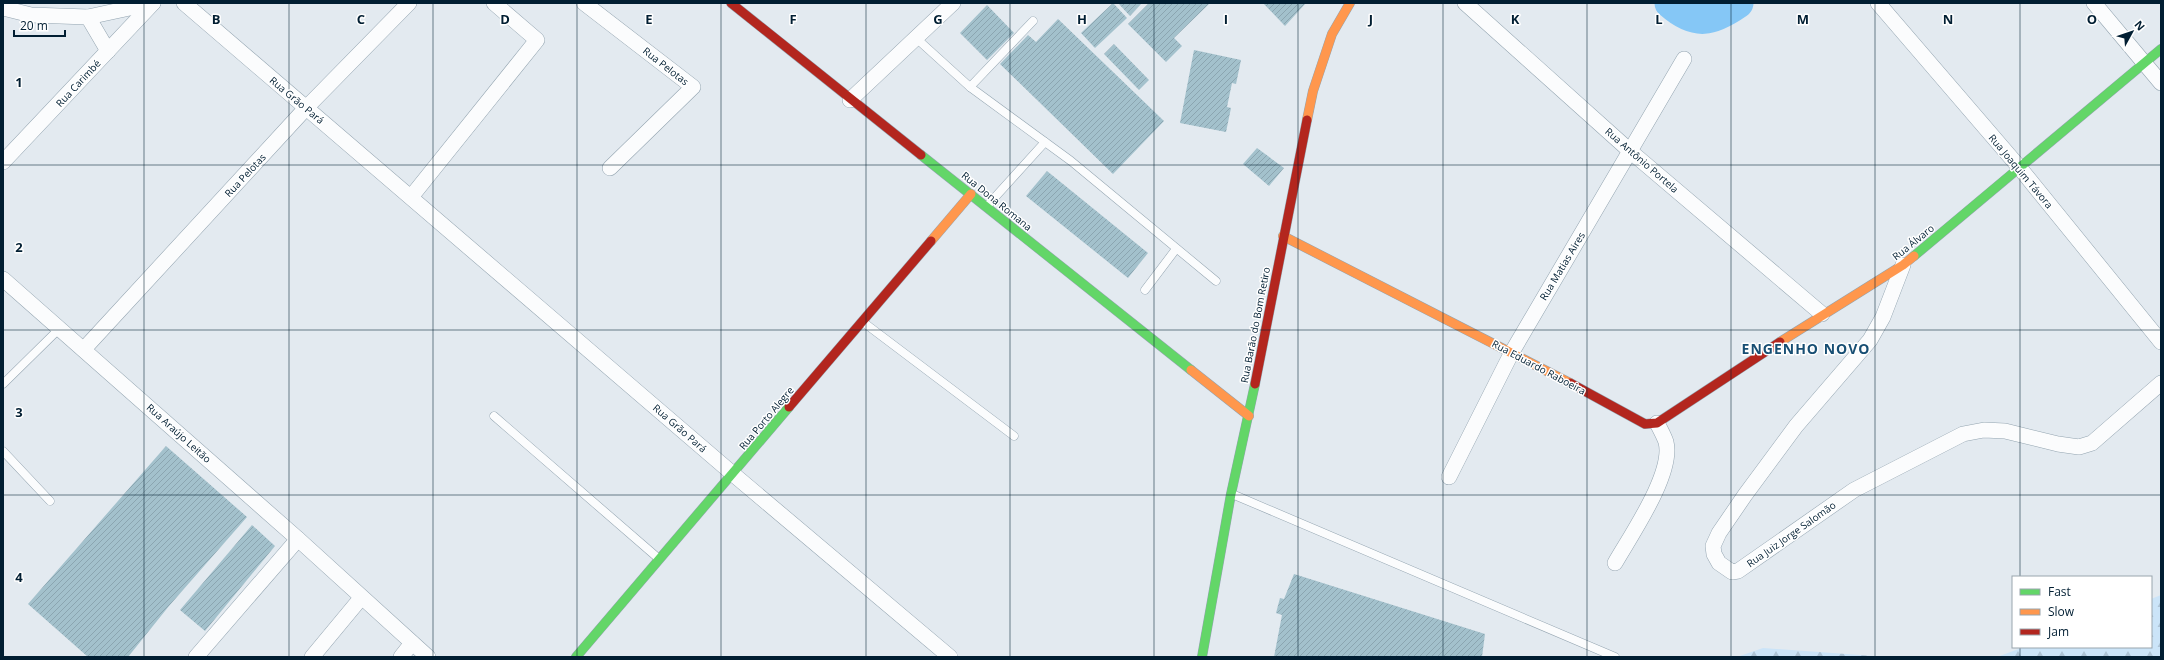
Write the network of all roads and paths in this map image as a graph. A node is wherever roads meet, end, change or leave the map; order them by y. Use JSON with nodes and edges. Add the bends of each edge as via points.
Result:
{"nodes":[{"id":1,"x":153,"y":3,"type":"edge"},
{"id":2,"x":184,"y":3,"type":"edge"},
{"id":3,"x":409,"y":3,"type":"edge"},
{"id":4,"x":494,"y":3,"type":"edge"},
{"id":5,"x":584,"y":3,"type":"edge"},
{"id":6,"x":731,"y":3,"type":"edge"},
{"id":7,"x":953,"y":3,"type":"edge"},
{"id":8,"x":1350,"y":3,"type":"edge"},
{"id":9,"x":1465,"y":3,"type":"edge"},
{"id":10,"x":1878,"y":3,"type":"edge"},
{"id":11,"x":2094,"y":3,"type":"edge"},
{"id":12,"x":10,"y":7,"type":"edge"},
{"id":13,"x":88,"y":17,"type":"junction"},
{"id":14,"x":1033,"y":21,"type":"dead end"},
{"id":15,"x":916,"y":38,"type":"junction"},
{"id":16,"x":2161,"y":49,"type":"edge"},
{"id":17,"x":108,"y":51,"type":"junction"},
{"id":18,"x":1684,"y":59,"type":"dead end"},
{"id":19,"x":2144,"y":63,"type":"junction"},
{"id":20,"x":2161,"y":83,"type":"edge"},
{"id":21,"x":970,"y":87,"type":"junction"},
{"id":22,"x":850,"y":100,"type":"junction"},
{"id":23,"x":306,"y":108,"type":"junction"},
{"id":24,"x":1046,"y":142,"type":"junction"},
{"id":25,"x":1630,"y":151,"type":"junction"},
{"id":26,"x":3,"y":162,"type":"edge"},
{"id":27,"x":2019,"y":167,"type":"junction"},
{"id":28,"x":610,"y":168,"type":"dead end"},
{"id":29,"x":971,"y":194,"type":"junction"},
{"id":30,"x":411,"y":197,"type":"junction"},
{"id":31,"x":987,"y":206,"type":"junction"},
{"id":32,"x":1283,"y":236,"type":"junction"},
{"id":33,"x":1176,"y":249,"type":"junction"},
{"id":34,"x":1903,"y":265,"type":"junction"},
{"id":35,"x":3,"y":279,"type":"edge"},
{"id":36,"x":1216,"y":281,"type":"dead end"},
{"id":37,"x":1145,"y":290,"type":"dead end"},
{"id":38,"x":1822,"y":314,"type":"junction"},
{"id":39,"x":863,"y":321,"type":"junction"},
{"id":40,"x":60,"y":328,"type":"junction"},
{"id":41,"x":2161,"y":342,"type":"edge"},
{"id":42,"x":84,"y":349,"type":"junction"},
{"id":43,"x":1512,"y":352,"type":"junction"},
{"id":44,"x":2161,"y":383,"type":"edge"},
{"id":45,"x":3,"y":384,"type":"edge"},
{"id":46,"x":494,"y":416,"type":"dead end"},
{"id":47,"x":1248,"y":416,"type":"junction"},
{"id":48,"x":1657,"y":423,"type":"junction"},
{"id":49,"x":1014,"y":436,"type":"dead end"},
{"id":50,"x":3,"y":451,"type":"edge"},
{"id":51,"x":733,"y":474,"type":"junction"},
{"id":52,"x":1449,"y":477,"type":"dead end"},
{"id":53,"x":1231,"y":494,"type":"junction"},
{"id":54,"x":50,"y":501,"type":"dead end"},
{"id":55,"x":298,"y":539,"type":"junction"},
{"id":56,"x":660,"y":560,"type":"junction"},
{"id":57,"x":1616,"y":562,"type":"dead end"},
{"id":58,"x":361,"y":598,"type":"junction"},
{"id":59,"x":412,"y":643,"type":"junction"},
{"id":60,"x":196,"y":657,"type":"edge"},
{"id":61,"x":312,"y":657,"type":"edge"},
{"id":62,"x":401,"y":657,"type":"edge"},
{"id":63,"x":428,"y":657,"type":"edge"},
{"id":64,"x":576,"y":657,"type":"edge"},
{"id":65,"x":950,"y":657,"type":"edge"},
{"id":66,"x":1202,"y":657,"type":"edge"},
{"id":67,"x":1615,"y":657,"type":"edge"}],
"edges":[{"from":1,"to":13,"type":"street"},
{"from":1,"to":17,"type":"street","name":"Rua Carimbé"},
{"from":2,"to":23,"type":"street","name":"Rua Grão Pará"},
{"from":3,"to":23,"type":"street","name":"Rua Pelotas"},
{"from":4,"to":30,"type":"street","via":[[537,40]]},
{"from":5,"to":28,"type":"street","name":"Rua Pelotas","via":[[693,87]]},
{"from":6,"to":22,"type":"street","name":"Rua Dona Romana"},
{"from":7,"to":15,"type":"street"},
{"from":8,"to":32,"type":"street","name":"Rua Barão do Bom Retiro","via":[[1332,34],[1313,91]]},
{"from":9,"to":25,"type":"street","name":"Rua Antônio Portela"},
{"from":10,"to":27,"type":"street","name":"Rua Joaquim Távora"},
{"from":11,"to":19,"type":"street"},
{"from":12,"to":13,"type":"street","via":[[31,15]]},
{"from":13,"to":17,"type":"street"},
{"from":14,"to":21,"type":"lane"},
{"from":15,"to":21,"type":"lane"},
{"from":15,"to":22,"type":"street"},
{"from":16,"to":19,"type":"street","name":"Rua Álvaro"},
{"from":17,"to":26,"type":"street","name":"Rua Carimbé"},
{"from":18,"to":25,"type":"street","name":"Rua Matias Aires"},
{"from":19,"to":20,"type":"street"},
{"from":19,"to":27,"type":"street","name":"Rua Álvaro"},
{"from":21,"to":24,"type":"lane"},
{"from":22,"to":29,"type":"street","name":"Rua Dona Romana"},
{"from":23,"to":30,"type":"street","name":"Rua Grão Pará"},
{"from":23,"to":42,"type":"street","name":"Rua Pelotas"},
{"from":24,"to":31,"type":"lane"},
{"from":24,"to":33,"type":"lane"},
{"from":25,"to":38,"type":"street","name":"Rua Antônio Portela"},
{"from":25,"to":43,"type":"street","name":"Rua Matias Aires"},
{"from":27,"to":34,"type":"street","name":"Rua Álvaro"},
{"from":27,"to":41,"type":"street","name":"Rua Joaquim Távora"},
{"from":29,"to":31,"type":"street","name":"Rua Dona Romana"},
{"from":29,"to":39,"type":"street","name":"Rua Porto Alegre"},
{"from":30,"to":51,"type":"street","name":"Rua Grão Pará"},
{"from":31,"to":47,"type":"street","name":"Rua Dona Romana"},
{"from":32,"to":43,"type":"street","name":"Rua Eduardo Raboeira"},
{"from":32,"to":47,"type":"street","name":"Rua Barão do Bom Retiro"},
{"from":33,"to":36,"type":"lane"},
{"from":33,"to":37,"type":"lane"},
{"from":34,"to":38,"type":"street","name":"Rua Álvaro"},
{"from":34,"to":44,"type":"street","name":"Rua Juiz Jorge Salomão","via":[[1883,317],[1870,340],[1796,426],[1719,534],[1713,546],[1714,554],[1725,569],[1738,571],[1854,490],[1962,434],[1984,430],[2004,431],[2079,447],[2092,443]]},
{"from":35,"to":40,"type":"street","name":"Rua Araújo Leitão"},
{"from":38,"to":48,"type":"street","name":"Rua Álvaro"},
{"from":39,"to":49,"type":"lane"},
{"from":39,"to":51,"type":"street","name":"Rua Porto Alegre"},
{"from":40,"to":42,"type":"street","name":"Rua Araújo Leitão"},
{"from":40,"to":45,"type":"lane"},
{"from":42,"to":55,"type":"street","name":"Rua Araújo Leitão"},
{"from":43,"to":48,"type":"street","name":"Rua Eduardo Raboeira","via":[[1645,424]]},
{"from":43,"to":52,"type":"street","name":"Rua Matias Aires"},
{"from":46,"to":56,"type":"lane"},
{"from":47,"to":53,"type":"street","name":"Rua Barão do Bom Retiro"},
{"from":48,"to":57,"type":"street","via":[[1666,443],[1666,462],[1662,480]]},
{"from":50,"to":54,"type":"lane"},
{"from":51,"to":56,"type":"street","name":"Rua Porto Alegre"},
{"from":51,"to":65,"type":"street","name":"Rua Grão Pará"},
{"from":53,"to":66,"type":"street","name":"Rua Barão do Bom Retiro"},
{"from":53,"to":67,"type":"lane"},
{"from":55,"to":58,"type":"street","name":"Rua Araújo Leitão"},
{"from":55,"to":60,"type":"street"},
{"from":56,"to":64,"type":"street","name":"Rua Porto Alegre"},
{"from":58,"to":59,"type":"street","name":"Rua Araújo Leitão"},
{"from":58,"to":61,"type":"street"},
{"from":59,"to":62,"type":"street"},
{"from":59,"to":63,"type":"street","name":"Rua Araújo Leitão"}]}
